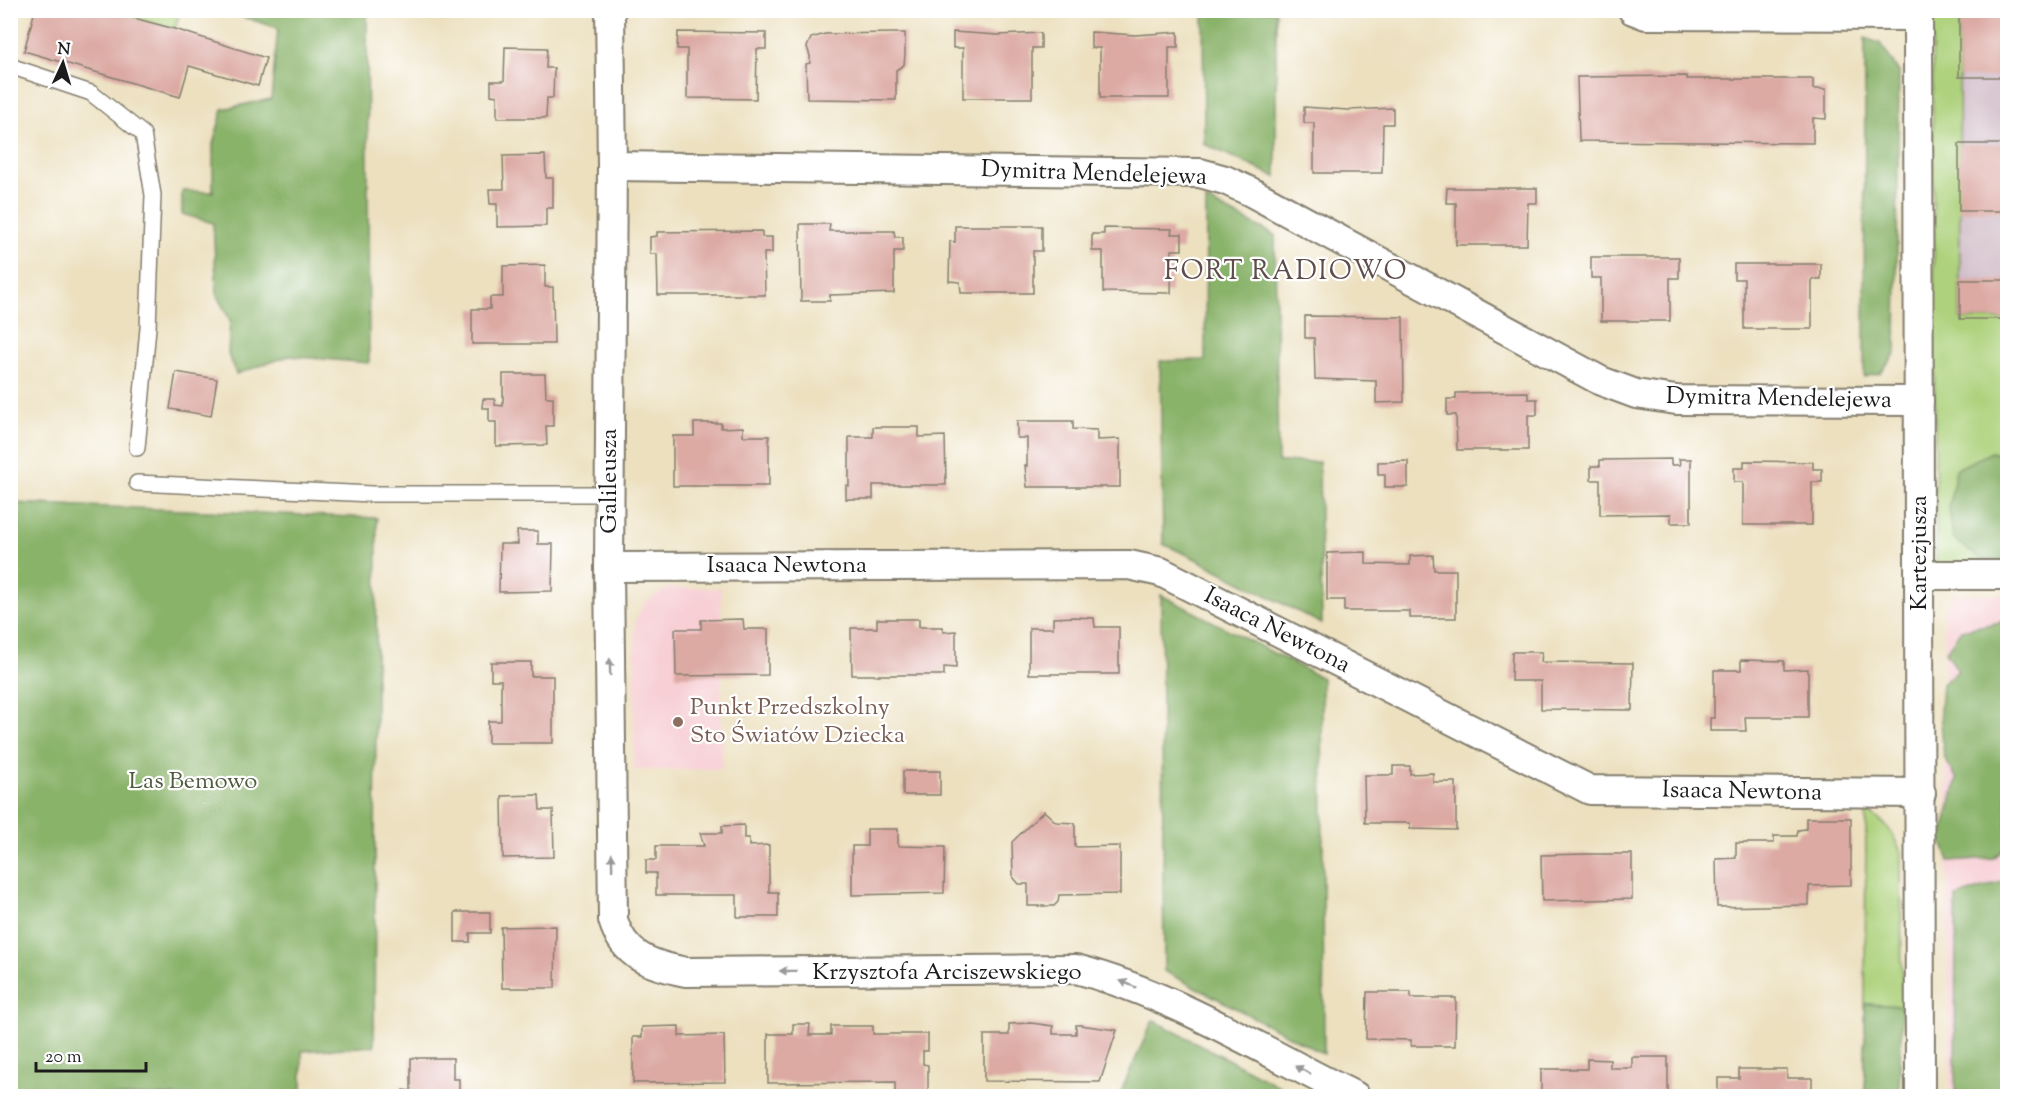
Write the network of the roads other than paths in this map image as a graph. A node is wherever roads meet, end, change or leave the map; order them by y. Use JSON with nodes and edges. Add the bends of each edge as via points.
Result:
{"nodes":[{"id":1,"x":610,"y":10,"type":"edge"},
{"id":2,"x":1633,"y":10,"type":"edge"},
{"id":3,"x":1918,"y":13,"type":"edge"},
{"id":4,"x":10,"y":66,"type":"edge"},
{"id":5,"x":612,"y":166,"type":"junction"},
{"id":6,"x":1919,"y":401,"type":"junction"},
{"id":7,"x":137,"y":447,"type":"dead end"},
{"id":8,"x":137,"y":483,"type":"dead end"},
{"id":9,"x":610,"y":494,"type":"junction"},
{"id":10,"x":609,"y":567,"type":"junction"},
{"id":11,"x":1921,"y":575,"type":"junction"},
{"id":12,"x":2007,"y":575,"type":"edge"},
{"id":13,"x":1921,"y":793,"type":"junction"},
{"id":14,"x":626,"y":947,"type":"joint"},
{"id":15,"x":1355,"y":1096,"type":"edge"},
{"id":16,"x":1920,"y":1096,"type":"edge"}],
"edges":[{"from":1,"to":5,"type":"street","name":"Galileusza"},
{"from":2,"to":3,"type":"street","via":[[1646,15]]},
{"from":3,"to":6,"type":"street","name":"Kartezjusza"},
{"from":4,"to":7,"type":"lane","via":[[91,93],[143,134],[153,195],[148,328]]},
{"from":5,"to":6,"type":"street","name":"Dymitra Mendelejewa","via":[[1200,173],[1249,191],[1601,381],[1636,394],[1676,400]]},
{"from":5,"to":9,"type":"street","name":"Galileusza"},
{"from":6,"to":11,"type":"street","name":"Kartezjusza"},
{"from":8,"to":9,"type":"lane","via":[[372,494]]},
{"from":9,"to":10,"type":"street","name":"Galileusza"},
{"from":10,"to":13,"type":"street","name":"Isaaca Newtona","via":[[1129,565],[1161,572],[1590,790]]},
{"from":14,"to":10,"type":"street","name":"Galileusza","one_way":true,"via":[[613,920]]},
{"from":11,"to":12,"type":"street"},
{"from":11,"to":13,"type":"street","name":"Kartezjusza"},
{"from":13,"to":16,"type":"street","name":"Kartezjusza"},
{"from":15,"to":14,"type":"street","name":"Krzysztofa Arciszewskiego","one_way":true,"via":[[1159,998],[1118,980],[1076,969],[686,972],[656,966],[637,958]]}]}
